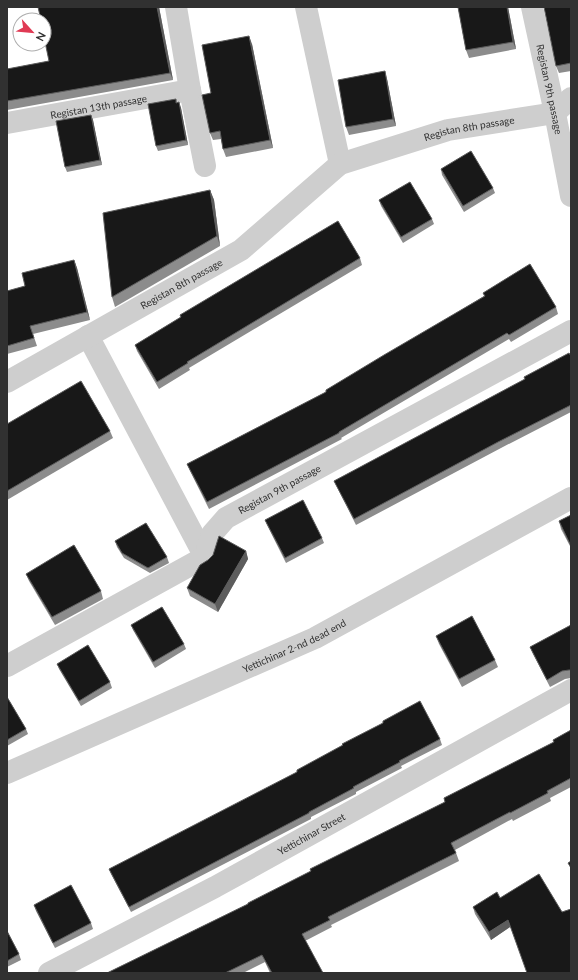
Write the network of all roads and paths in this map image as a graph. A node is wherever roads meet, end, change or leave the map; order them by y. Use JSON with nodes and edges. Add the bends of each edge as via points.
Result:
{"nodes":[{"id":1,"x":176,"y":7,"type":"edge"},
{"id":2,"x":306,"y":7,"type":"edge"},
{"id":3,"x":532,"y":7,"type":"edge"},
{"id":4,"x":190,"y":90,"type":"junction"},
{"id":5,"x":571,"y":98,"type":"edge"},
{"id":6,"x":555,"y":113,"type":"junction"},
{"id":7,"x":7,"y":123,"type":"edge"},
{"id":8,"x":340,"y":164,"type":"junction"},
{"id":9,"x":206,"y":166,"type":"dead end"},
{"id":10,"x":571,"y":196,"type":"edge"},
{"id":11,"x":571,"y":331,"type":"edge"},
{"id":12,"x":88,"y":336,"type":"junction"},
{"id":13,"x":7,"y":382,"type":"edge"},
{"id":14,"x":571,"y":498,"type":"edge"},
{"id":15,"x":205,"y":557,"type":"junction"},
{"id":16,"x":7,"y":666,"type":"edge"},
{"id":17,"x":571,"y":690,"type":"edge"},
{"id":18,"x":7,"y":773,"type":"edge"},
{"id":19,"x":49,"y":973,"type":"edge"}],
"edges":[{"from":1,"to":4,"type":"street"},
{"from":2,"to":8,"type":"street"},
{"from":3,"to":6,"type":"street","name":"Registan 9th passage"},
{"from":4,"to":7,"type":"street","name":"Registan 13th passage"},
{"from":4,"to":9,"type":"street"},
{"from":5,"to":6,"type":"street"},
{"from":6,"to":8,"type":"street","name":"Registan 8th passage","via":[[448,130]]},
{"from":6,"to":10,"type":"street","name":"Registan 9th passage"},
{"from":8,"to":12,"type":"street","name":"Registan 8th passage","via":[[241,250]]},
{"from":11,"to":15,"type":"street","name":"Registan 9th passage","via":[[226,518],[212,534]]},
{"from":12,"to":13,"type":"street","name":"Registan 8th passage"},
{"from":12,"to":15,"type":"street"},
{"from":14,"to":18,"type":"street","name":"Yettichinаr 2-nd dead end","via":[[315,638]]},
{"from":15,"to":16,"type":"street"},
{"from":17,"to":19,"type":"street","name":"Yettichinаr Street","via":[[215,887]]}]}
